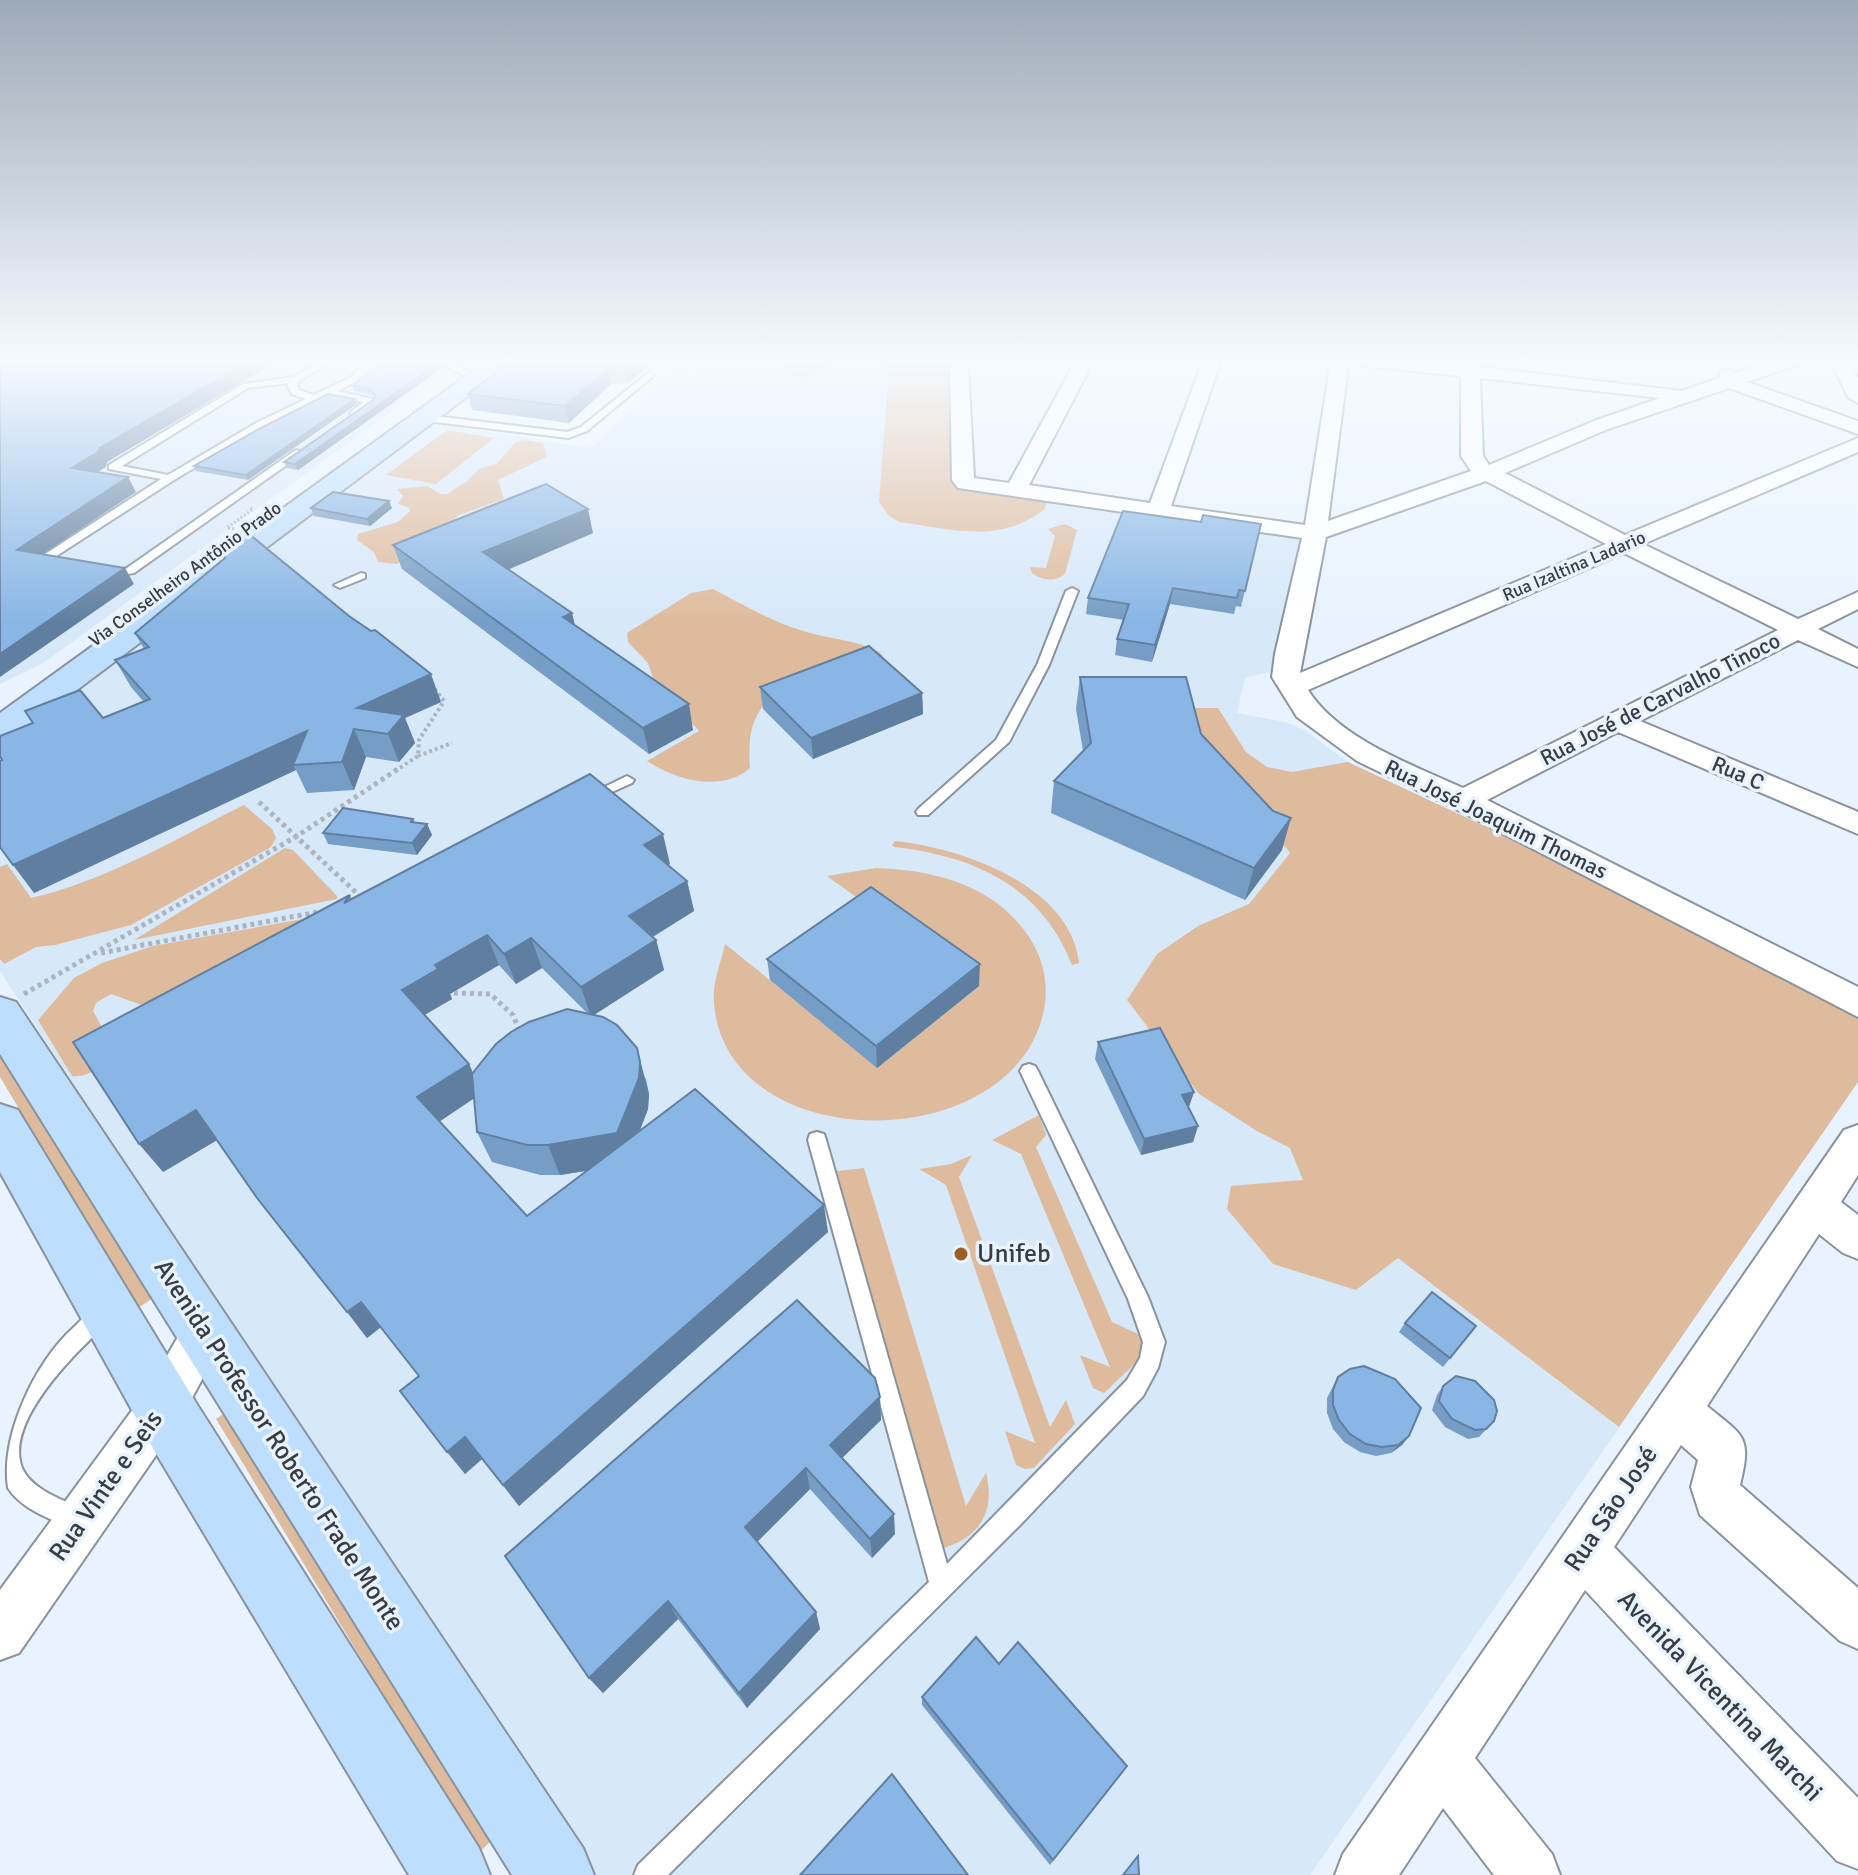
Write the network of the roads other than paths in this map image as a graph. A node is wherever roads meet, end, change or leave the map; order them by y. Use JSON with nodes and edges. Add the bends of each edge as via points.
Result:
{"nodes":[{"id":1,"x":145,"y":448,"type":"edge"},
{"id":2,"x":222,"y":448,"type":"edge"},
{"id":3,"x":306,"y":448,"type":"edge"},
{"id":4,"x":360,"y":448,"type":"edge"},
{"id":5,"x":386,"y":448,"type":"edge"},
{"id":6,"x":962,"y":448,"type":"edge"},
{"id":7,"x":1039,"y":448,"type":"edge"},
{"id":8,"x":1181,"y":448,"type":"edge"},
{"id":9,"x":1327,"y":448,"type":"edge"},
{"id":10,"x":1472,"y":448,"type":"edge"},
{"id":11,"x":1548,"y":448,"type":"edge"},
{"id":12,"x":1850,"y":448,"type":"edge"},
{"id":13,"x":1487,"y":473,"type":"junction"},
{"id":14,"x":170,"y":478,"type":"junction"},
{"id":15,"x":1016,"y":490,"type":"junction"},
{"id":16,"x":1158,"y":511,"type":"junction"},
{"id":17,"x":1315,"y":533,"type":"junction"},
{"id":18,"x":1624,"y":544,"type":"junction"},
{"id":19,"x":58,"y":565,"type":"edge"},
{"id":20,"x":100,"y":573,"type":"edge"},
{"id":21,"x":361,"y":576,"type":"dead end"},
{"id":22,"x":340,"y":585,"type":"dead end"},
{"id":23,"x":1072,"y":591,"type":"dead end"},
{"id":24,"x":1858,"y":599,"type":"edge"},
{"id":25,"x":1797,"y":629,"type":"junction"},
{"id":26,"x":1858,"y":659,"type":"edge"},
{"id":27,"x":1291,"y":687,"type":"junction"},
{"id":28,"x":0,"y":695,"type":"edge"},
{"id":29,"x":1618,"y":722,"type":"junction"},
{"id":30,"x":0,"y":730,"type":"edge"},
{"id":31,"x":627,"y":780,"type":"dead end"},
{"id":32,"x":599,"y":793,"type":"edge"},
{"id":33,"x":1463,"y":800,"type":"junction"},
{"id":34,"x":923,"y":812,"type":"dead end"},
{"id":35,"x":1858,"y":824,"type":"edge"},
{"id":36,"x":1858,"y":1003,"type":"edge"},
{"id":37,"x":8,"y":1007,"type":"edge"},
{"id":38,"x":1029,"y":1071,"type":"dead end"},
{"id":39,"x":0,"y":1125,"type":"edge"},
{"id":40,"x":817,"y":1140,"type":"dead end"},
{"id":41,"x":1858,"y":1142,"type":"edge"},
{"id":42,"x":1815,"y":1206,"type":"junction"},
{"id":43,"x":1858,"y":1240,"type":"edge"},
{"id":44,"x":107,"y":1310,"type":"junction"},
{"id":45,"x":205,"y":1333,"type":"junction"},
{"id":46,"x":163,"y":1406,"type":"junction"},
{"id":47,"x":1678,"y":1412,"type":"junction"},
{"id":48,"x":81,"y":1521,"type":"junction"},
{"id":49,"x":1583,"y":1551,"type":"junction"},
{"id":50,"x":942,"y":1587,"type":"junction"},
{"id":51,"x":1858,"y":1623,"type":"edge"},
{"id":52,"x":0,"y":1634,"type":"edge"},
{"id":53,"x":1441,"y":1760,"type":"junction"},
{"id":54,"x":1858,"y":1840,"type":"edge"},
{"id":55,"x":452,"y":1875,"type":"edge"},
{"id":56,"x":556,"y":1875,"type":"edge"},
{"id":57,"x":648,"y":1875,"type":"edge"},
{"id":58,"x":1364,"y":1875,"type":"edge"},
{"id":59,"x":1531,"y":1875,"type":"edge"}],
"edges":[{"from":1,"to":14,"type":"lane","via":[[113,467]]},
{"from":2,"to":14,"type":"lane"},
{"from":3,"to":20,"type":"lane","via":[[130,571]]},
{"from":4,"to":28,"type":"main road","name":"Via Conselheiro Antônio Prado","via":[[59,665]]},
{"from":5,"to":30,"type":"main road","name":"Via Conselheiro Antônio Prado"},
{"from":6,"to":15,"type":"street","via":[[963,480]]},
{"from":7,"to":15,"type":"street"},
{"from":8,"to":16,"type":"street"},
{"from":9,"to":17,"type":"street"},
{"from":10,"to":13,"type":"street","via":[[1474,463]]},
{"from":11,"to":13,"type":"street"},
{"from":12,"to":18,"type":"street","name":"Rua Izaltina Ladario"},
{"from":13,"to":17,"type":"street"},
{"from":13,"to":18,"type":"street"},
{"from":14,"to":19,"type":"lane","via":[[43,560]]},
{"from":15,"to":16,"type":"street"},
{"from":16,"to":17,"type":"street"},
{"from":17,"to":27,"type":"street","via":[[1288,654],[1286,677]]},
{"from":18,"to":25,"type":"street"},
{"from":18,"to":27,"type":"street","name":"Rua Izaltina Ladario"},
{"from":21,"to":22,"type":"lane"},
{"from":23,"to":34,"type":"lane","via":[[1043,665],[1002,742]]},
{"from":24,"to":25,"type":"street","name":"Rua José de Carvalho Tinoco"},
{"from":25,"to":26,"type":"street"},
{"from":25,"to":29,"type":"street","name":"Rua José de Carvalho Tinoco"},
{"from":27,"to":33,"type":"street","name":"Rua José Joaquim Thomas","via":[[1307,711],[1367,755]]},
{"from":29,"to":33,"type":"street","name":"Rua José de Carvalho Tinoco"},
{"from":29,"to":35,"type":"street","name":"Rua C"},
{"from":31,"to":32,"type":"lane"},
{"from":33,"to":36,"type":"street","name":"Rua José Joaquim Thomas"},
{"from":37,"to":45,"type":"main road","name":"Avenida Professor Roberto Frade Monte"},
{"from":38,"to":50,"type":"lane","via":[[1138,1297],[1154,1342],[1135,1388]]},
{"from":39,"to":44,"type":"main road"},
{"from":40,"to":50,"type":"lane"},
{"from":41,"to":42,"type":"street","name":"Rua São José"},
{"from":42,"to":43,"type":"street"},
{"from":42,"to":47,"type":"street","name":"Rua São José"},
{"from":44,"to":46,"type":"main road"},
{"from":44,"to":48,"type":"lane","via":[[34,1381],[9,1447],[9,1468],[21,1486]]},
{"from":45,"to":46,"type":"street","name":"Rua Vinte e Seis"},
{"from":45,"to":56,"type":"main road","name":"Avenida Professor Roberto Frade Monte"},
{"from":46,"to":48,"type":"street","name":"Rua Vinte e Seis"},
{"from":46,"to":55,"type":"main road"},
{"from":47,"to":49,"type":"street","name":"Rua São José"},
{"from":47,"to":51,"type":"street","via":[[1724,1451],[1717,1498]]},
{"from":48,"to":52,"type":"street","name":"Rua Vinte e Seis"},
{"from":49,"to":53,"type":"street","name":"Rua São José"},
{"from":49,"to":54,"type":"street","name":"Avenida Vicentina Marchi"},
{"from":50,"to":57,"type":"lane"},
{"from":53,"to":58,"type":"street","name":"Rua São José"},
{"from":53,"to":59,"type":"street"}]}
